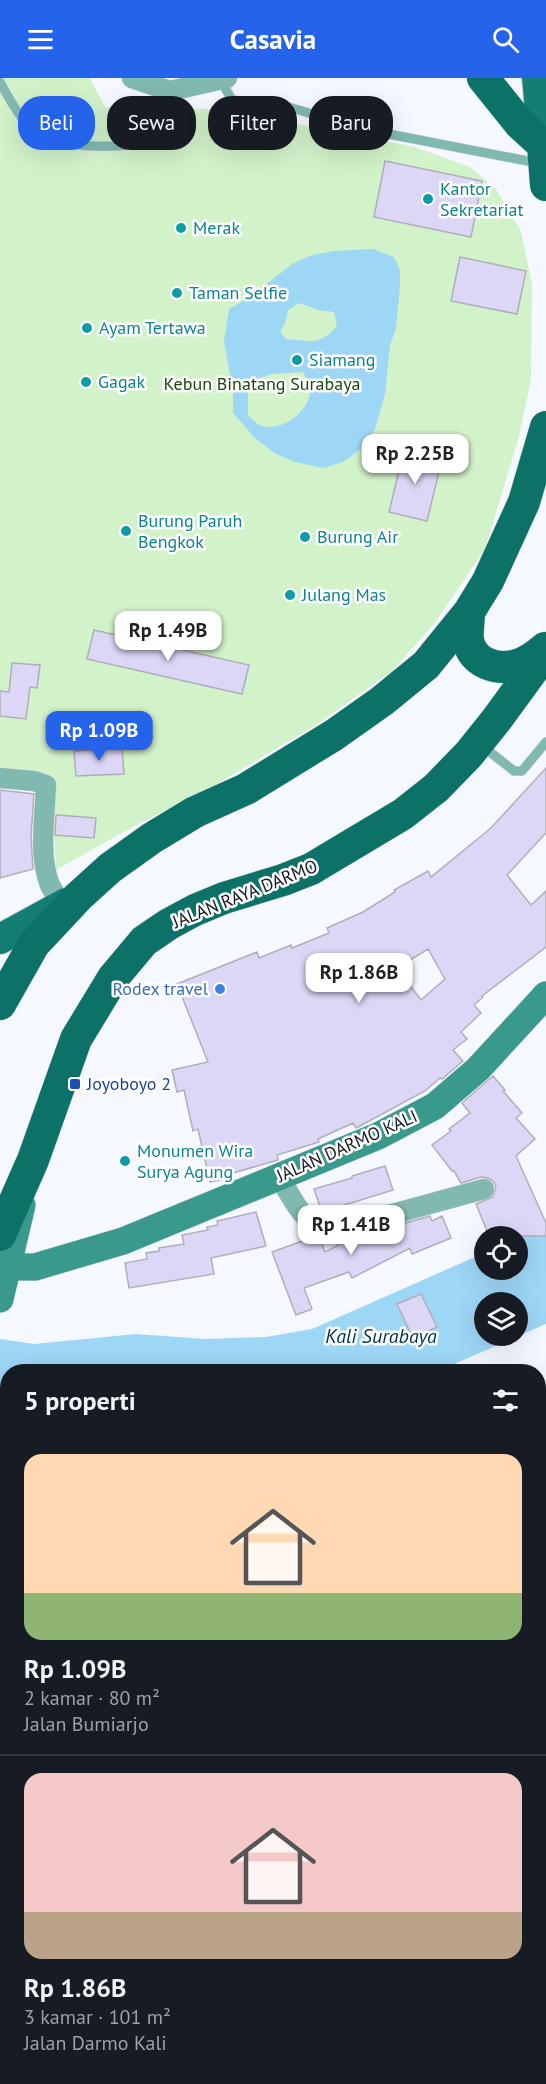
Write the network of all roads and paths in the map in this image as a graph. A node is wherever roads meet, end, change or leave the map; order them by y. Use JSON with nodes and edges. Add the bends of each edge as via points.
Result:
{"nodes":[{"id":1,"x":132,"y":78,"type":"edge"},
{"id":2,"x":483,"y":78,"type":"edge"},
{"id":3,"x":537,"y":78,"type":"edge"},
{"id":4,"x":224,"y":79,"type":"edge"},
{"id":5,"x":0,"y":82,"type":"edge"},
{"id":6,"x":170,"y":91,"type":"junction"},
{"id":7,"x":544,"y":165,"type":"edge"},
{"id":8,"x":546,"y":427,"type":"edge"},
{"id":9,"x":469,"y":612,"type":"junction"},
{"id":10,"x":546,"y":650,"type":"edge"},
{"id":11,"x":546,"y":742,"type":"edge"},
{"id":12,"x":478,"y":743,"type":"junction"},
{"id":13,"x":0,"y":778,"type":"edge"},
{"id":14,"x":70,"y":901,"type":"junction"},
{"id":15,"x":0,"y":939,"type":"edge"},
{"id":16,"x":546,"y":995,"type":"edge"},
{"id":17,"x":0,"y":1004,"type":"edge"},
{"id":18,"x":33,"y":1160,"type":"junction"},
{"id":19,"x":278,"y":1176,"type":"junction"},
{"id":20,"x":484,"y":1189,"type":"dead end"},
{"id":21,"x":0,"y":1235,"type":"edge"},
{"id":22,"x":9,"y":1267,"type":"junction"},
{"id":23,"x":0,"y":1299,"type":"edge"}],
"edges":[{"from":1,"to":6,"type":"street"},
{"from":2,"to":7,"type":"highway","via":[[520,124]]},
{"from":3,"to":7,"type":"main road"},
{"from":4,"to":6,"type":"street"},
{"from":4,"to":7,"type":"lane","via":[[231,100],[288,107],[373,131]]},
{"from":5,"to":6,"type":"lane","via":[[16,110],[46,138],[83,146],[141,144],[159,134],[168,111]]},
{"from":8,"to":9,"type":"highway","via":[[524,502],[488,581]]},
{"from":9,"to":10,"type":"highway","via":[[468,641],[474,655],[487,665],[518,665]]},
{"from":9,"to":14,"type":"highway","via":[[426,665],[382,701],[292,762],[152,838]]},
{"from":10,"to":12,"type":"highway","name":"JALAN RAYA DARMO"},
{"from":11,"to":12,"type":"lane","via":[[522,771],[514,771]]},
{"from":12,"to":18,"type":"highway","name":"JALAN RAYA DARMO","via":[[436,788],[403,814],[340,853],[311,869],[195,910],[144,941],[113,978],[76,1039]]},
{"from":13,"to":14,"type":"street","via":[[46,785],[46,870],[50,887]]},
{"from":14,"to":15,"type":"main road"},
{"from":14,"to":17,"type":"highway","via":[[34,944]]},
{"from":16,"to":19,"type":"main road","name":"JALAN DARMO KALI","via":[[478,1069],[435,1106],[378,1136]]},
{"from":18,"to":21,"type":"highway"},
{"from":18,"to":22,"type":"main road","name":"JALAN RAYA DARMO"},
{"from":19,"to":20,"type":"street","via":[[309,1222],[334,1228]]},
{"from":19,"to":22,"type":"main road","name":"JALAN DARMO KALI","via":[[123,1241],[35,1267]]},
{"from":22,"to":23,"type":"main road","name":"JALAN RAYA DARMO"}]}
